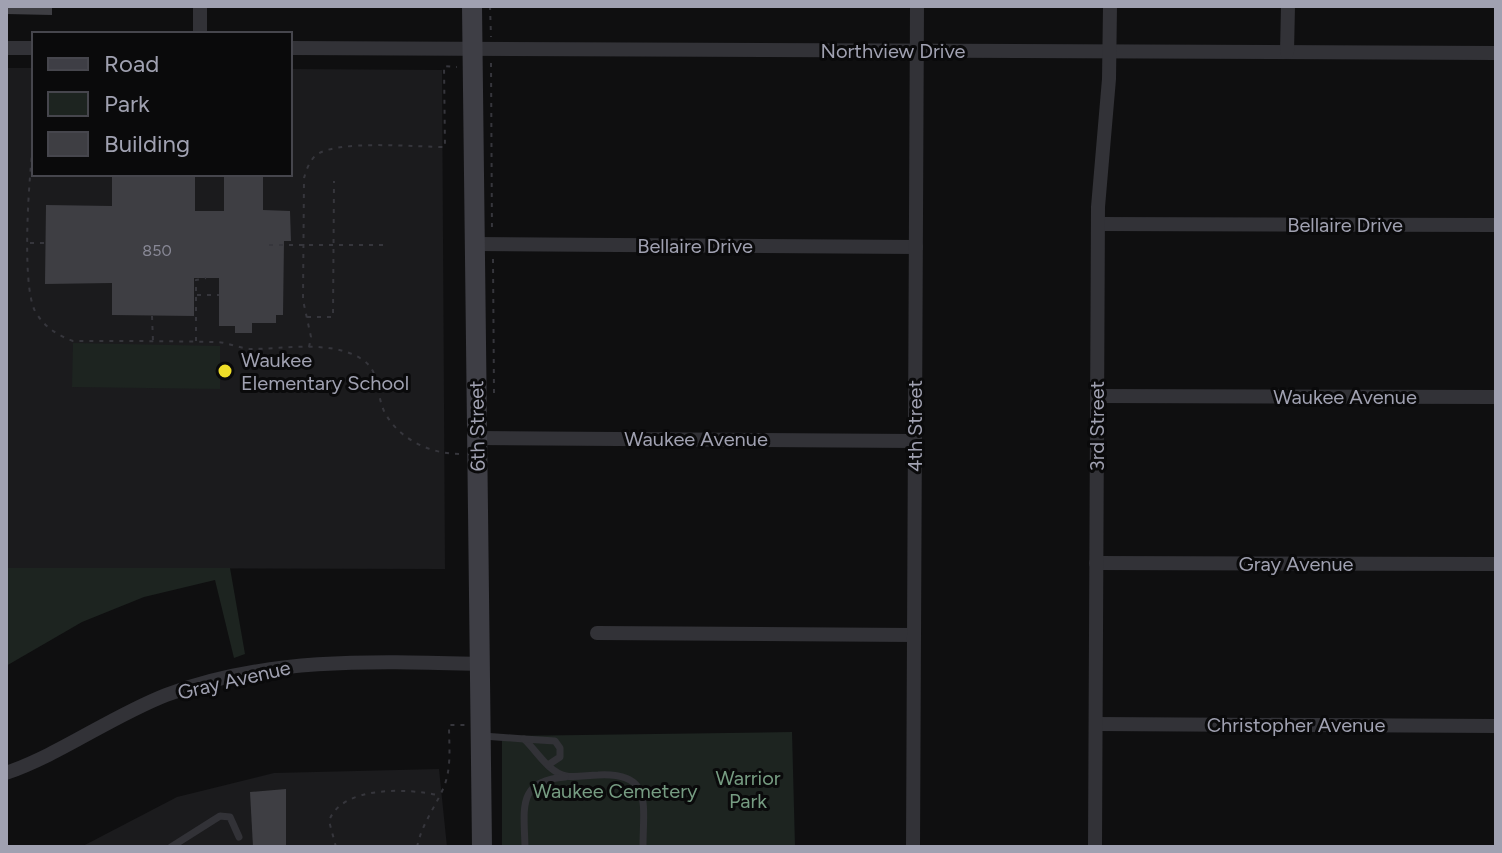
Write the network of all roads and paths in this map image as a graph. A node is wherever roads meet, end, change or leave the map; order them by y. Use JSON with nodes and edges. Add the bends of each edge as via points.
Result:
{"nodes":[{"id":1,"x":200,"y":6,"type":"edge"},
{"id":2,"x":472,"y":6,"type":"edge"},
{"id":3,"x":490,"y":6,"type":"edge"},
{"id":4,"x":917,"y":6,"type":"edge"},
{"id":5,"x":1110,"y":6,"type":"edge"},
{"id":6,"x":1288,"y":6,"type":"edge"},
{"id":7,"x":200,"y":32,"type":"edge"},
{"id":8,"x":482,"y":45,"type":"junction"},
{"id":9,"x":6,"y":48,"type":"edge"},
{"id":10,"x":32,"y":48,"type":"edge"},
{"id":11,"x":292,"y":48,"type":"edge"},
{"id":12,"x":917,"y":51,"type":"junction"},
{"id":13,"x":1110,"y":52,"type":"junction"},
{"id":14,"x":1287,"y":52,"type":"junction"},
{"id":15,"x":1496,"y":53,"type":"edge"},
{"id":16,"x":457,"y":67,"type":"dead end"},
{"id":17,"x":32,"y":152,"type":"edge"},
{"id":18,"x":334,"y":181,"type":"dead end"},
{"id":19,"x":1098,"y":224,"type":"junction"},
{"id":20,"x":1496,"y":225,"type":"edge"},
{"id":21,"x":29,"y":243,"type":"junction"},
{"id":22,"x":45,"y":243,"type":"dead end"},
{"id":23,"x":475,"y":244,"type":"junction"},
{"id":24,"x":269,"y":245,"type":"dead end"},
{"id":25,"x":303,"y":245,"type":"junction"},
{"id":26,"x":333,"y":245,"type":"junction"},
{"id":27,"x":387,"y":245,"type":"dead end"},
{"id":28,"x":916,"y":247,"type":"junction"},
{"id":29,"x":206,"y":278,"type":"dead end"},
{"id":30,"x":196,"y":295,"type":"junction"},
{"id":31,"x":219,"y":295,"type":"dead end"},
{"id":32,"x":152,"y":316,"type":"dead end"},
{"id":33,"x":306,"y":317,"type":"junction"},
{"id":34,"x":153,"y":341,"type":"junction"},
{"id":35,"x":196,"y":342,"type":"junction"},
{"id":36,"x":309,"y":348,"type":"junction"},
{"id":37,"x":1097,"y":396,"type":"junction"},
{"id":38,"x":1496,"y":397,"type":"edge"},
{"id":39,"x":478,"y":438,"type":"junction"},
{"id":40,"x":914,"y":441,"type":"junction"},
{"id":41,"x":462,"y":454,"type":"dead end"},
{"id":42,"x":1096,"y":563,"type":"junction"},
{"id":43,"x":1496,"y":564,"type":"edge"},
{"id":44,"x":597,"y":633,"type":"dead end"},
{"id":45,"x":913,"y":635,"type":"junction"},
{"id":46,"x":480,"y":664,"type":"junction"},
{"id":47,"x":1096,"y":724,"type":"junction"},
{"id":48,"x":1496,"y":726,"type":"edge"},
{"id":49,"x":475,"y":730,"type":"junction"},
{"id":50,"x":524,"y":739,"type":"junction"},
{"id":51,"x":548,"y":765,"type":"junction"},
{"id":52,"x":6,"y":773,"type":"edge"},
{"id":53,"x":567,"y":777,"type":"junction"},
{"id":54,"x":439,"y":796,"type":"junction"},
{"id":55,"x":239,"y":837,"type":"dead end"},
{"id":56,"x":171,"y":847,"type":"edge"},
{"id":57,"x":336,"y":847,"type":"edge"},
{"id":58,"x":417,"y":847,"type":"edge"},
{"id":59,"x":482,"y":847,"type":"edge"},
{"id":60,"x":525,"y":847,"type":"edge"},
{"id":61,"x":643,"y":847,"type":"edge"},
{"id":62,"x":913,"y":847,"type":"edge"},
{"id":63,"x":1095,"y":847,"type":"edge"}],
"edges":[{"from":1,"to":7,"type":"street"},
{"from":2,"to":8,"type":"main road","name":"6th Street"},
{"from":3,"to":8,"type":"path"},
{"from":4,"to":12,"type":"street","name":"4th Street"},
{"from":5,"to":13,"type":"street","name":"3rd Street"},
{"from":6,"to":14,"type":"street"},
{"from":8,"to":11,"type":"street","name":"Northview Drive"},
{"from":8,"to":12,"type":"street","name":"Northview Drive"},
{"from":8,"to":23,"type":"main road","name":"6th Street"},
{"from":9,"to":10,"type":"street"},
{"from":12,"to":13,"type":"street","name":"Northview Drive"},
{"from":12,"to":28,"type":"street","name":"4th Street"},
{"from":13,"to":14,"type":"street","name":"Northview Drive"},
{"from":13,"to":19,"type":"street","name":"3rd Street"},
{"from":14,"to":15,"type":"street","name":"Northview Drive"},
{"from":16,"to":25,"type":"path","via":[[444,66],[445,147],[335,148],[314,157],[304,178]]},
{"from":17,"to":21,"type":"path"},
{"from":18,"to":26,"type":"path"},
{"from":19,"to":20,"type":"street","name":"Bellaire Drive"},
{"from":19,"to":37,"type":"street","name":"3rd Street"},
{"from":21,"to":22,"type":"path"},
{"from":21,"to":34,"type":"path","via":[[29,293],[44,325],[73,341]]},
{"from":23,"to":28,"type":"street","name":"Bellaire Drive"},
{"from":23,"to":39,"type":"main road","name":"6th Street"},
{"from":24,"to":25,"type":"path"},
{"from":25,"to":26,"type":"path"},
{"from":25,"to":33,"type":"path"},
{"from":26,"to":27,"type":"path"},
{"from":26,"to":33,"type":"path","via":[[333,317]]},
{"from":28,"to":40,"type":"street","name":"4th Street"},
{"from":29,"to":30,"type":"path","via":[[196,280]]},
{"from":30,"to":31,"type":"path"},
{"from":30,"to":35,"type":"path"},
{"from":32,"to":34,"type":"path"},
{"from":33,"to":36,"type":"path"},
{"from":34,"to":35,"type":"path"},
{"from":35,"to":36,"type":"path","via":[[246,349]]},
{"from":36,"to":41,"type":"path","via":[[357,356],[371,365],[384,410],[396,428],[440,454]]},
{"from":37,"to":38,"type":"street","name":"Waukee Avenue"},
{"from":37,"to":42,"type":"street","name":"3rd Street"},
{"from":39,"to":40,"type":"street","name":"Waukee Avenue"},
{"from":39,"to":46,"type":"main road","name":"6th Street"},
{"from":40,"to":45,"type":"street","name":"4th Street"},
{"from":42,"to":43,"type":"street","name":"Gray Avenue"},
{"from":42,"to":47,"type":"street","name":"3rd Street"},
{"from":44,"to":45,"type":"street"},
{"from":45,"to":62,"type":"street","name":"4th Street"},
{"from":46,"to":49,"type":"main road","name":"6th Street"},
{"from":46,"to":52,"type":"street","name":"Gray Avenue","via":[[293,666],[220,679],[166,695]]},
{"from":47,"to":48,"type":"street","name":"Christopher Avenue"},
{"from":47,"to":63,"type":"street","name":"3rd Street"},
{"from":49,"to":50,"type":"lane"},
{"from":49,"to":54,"type":"path","via":[[449,725],[449,767]]},
{"from":49,"to":59,"type":"main road","name":"6th Street"},
{"from":50,"to":51,"type":"lane"},
{"from":50,"to":51,"type":"lane","via":[[555,741],[560,757]]},
{"from":51,"to":53,"type":"lane"},
{"from":53,"to":60,"type":"lane","via":[[533,785],[525,810]]},
{"from":53,"to":61,"type":"lane","via":[[632,778],[643,800]]},
{"from":54,"to":57,"type":"path","via":[[393,791],[347,801],[329,821]]},
{"from":54,"to":58,"type":"path"},
{"from":55,"to":56,"type":"lane","via":[[230,817],[220,816]]}]}
